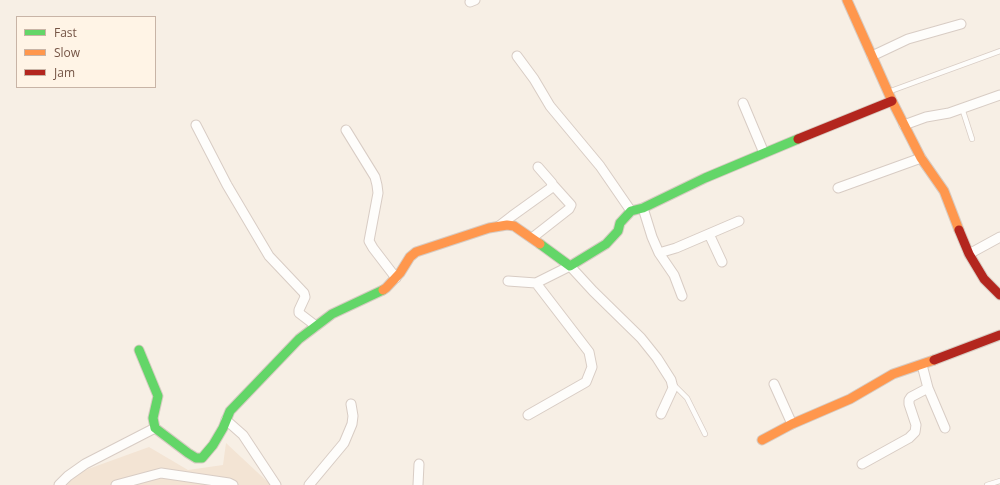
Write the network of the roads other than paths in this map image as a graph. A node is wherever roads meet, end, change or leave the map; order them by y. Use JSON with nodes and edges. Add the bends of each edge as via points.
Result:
{"nodes":[{"id":1,"x":847,"y":0,"type":"edge"},
{"id":2,"x":961,"y":24,"type":"dead end"},
{"id":3,"x":1000,"y":51,"type":"edge"},
{"id":4,"x":517,"y":56,"type":"dead end"},
{"id":5,"x":872,"y":56,"type":"junction"},
{"id":6,"x":888,"y":92,"type":"junction"},
{"id":7,"x":1000,"y":95,"type":"edge"},
{"id":8,"x":892,"y":101,"type":"junction"},
{"id":9,"x":743,"y":103,"type":"dead end"},
{"id":10,"x":962,"y":108,"type":"junction"},
{"id":11,"x":196,"y":125,"type":"dead end"},
{"id":12,"x":904,"y":125,"type":"junction"},
{"id":13,"x":346,"y":130,"type":"dead end"},
{"id":14,"x":972,"y":139,"type":"dead end"},
{"id":15,"x":764,"y":153,"type":"junction"},
{"id":16,"x":921,"y":158,"type":"junction"},
{"id":17,"x":538,"y":167,"type":"dead end"},
{"id":18,"x":553,"y":185,"type":"junction"},
{"id":19,"x":838,"y":188,"type":"dead end"},
{"id":20,"x":643,"y":208,"type":"junction"},
{"id":21,"x":631,"y":211,"type":"junction"},
{"id":22,"x":739,"y":222,"type":"dead end"},
{"id":23,"x":500,"y":226,"type":"junction"},
{"id":24,"x":709,"y":234,"type":"junction"},
{"id":25,"x":1000,"y":237,"type":"edge"},
{"id":26,"x":532,"y":238,"type":"junction"},
{"id":27,"x":659,"y":253,"type":"junction"},
{"id":28,"x":969,"y":254,"type":"junction"},
{"id":29,"x":722,"y":262,"type":"dead end"},
{"id":30,"x":570,"y":266,"type":"junction"},
{"id":31,"x":396,"y":278,"type":"junction"},
{"id":32,"x":508,"y":281,"type":"dead end"},
{"id":33,"x":536,"y":283,"type":"junction"},
{"id":34,"x":1000,"y":295,"type":"edge"},
{"id":35,"x":682,"y":296,"type":"dead end"},
{"id":36,"x":316,"y":326,"type":"junction"},
{"id":37,"x":1000,"y":335,"type":"edge"},
{"id":38,"x":139,"y":350,"type":"dead end"},
{"id":39,"x":922,"y":365,"type":"junction"},
{"id":40,"x":673,"y":384,"type":"junction"},
{"id":41,"x":774,"y":384,"type":"dead end"},
{"id":42,"x":928,"y":388,"type":"junction"},
{"id":43,"x":351,"y":404,"type":"dead end"},
{"id":44,"x":661,"y":414,"type":"dead end"},
{"id":45,"x":528,"y":415,"type":"dead end"},
{"id":46,"x":226,"y":420,"type":"junction"},
{"id":47,"x":792,"y":424,"type":"junction"},
{"id":48,"x":155,"y":428,"type":"junction"},
{"id":49,"x":944,"y":428,"type":"dead end"},
{"id":50,"x":706,"y":434,"type":"dead end"},
{"id":51,"x":762,"y":440,"type":"dead end"},
{"id":52,"x":419,"y":464,"type":"dead end"},
{"id":53,"x":862,"y":464,"type":"dead end"},
{"id":54,"x":1000,"y":481,"type":"edge"},
{"id":55,"x":59,"y":485,"type":"edge"},
{"id":56,"x":116,"y":485,"type":"edge"},
{"id":57,"x":233,"y":485,"type":"edge"},
{"id":58,"x":276,"y":485,"type":"edge"},
{"id":59,"x":309,"y":485,"type":"edge"},
{"id":60,"x":418,"y":485,"type":"edge"},
{"id":61,"x":987,"y":485,"type":"edge"}],
"edges":[{"from":1,"to":5,"type":"street"},
{"from":2,"to":5,"type":"street","via":[[908,39]]},
{"from":3,"to":6,"type":"lane"},
{"from":4,"to":21,"type":"street","via":[[550,106],[600,166]]},
{"from":5,"to":6,"type":"street"},
{"from":6,"to":8,"type":"street"},
{"from":7,"to":10,"type":"street"},
{"from":8,"to":12,"type":"street"},
{"from":8,"to":15,"type":"street"},
{"from":9,"to":15,"type":"street"},
{"from":10,"to":12,"type":"street"},
{"from":10,"to":14,"type":"lane"},
{"from":11,"to":36,"type":"street","via":[[227,185],[269,256],[304,293],[299,313]]},
{"from":12,"to":16,"type":"street"},
{"from":13,"to":31,"type":"street","via":[[378,185],[369,241]]},
{"from":15,"to":20,"type":"street"},
{"from":16,"to":19,"type":"street"},
{"from":16,"to":28,"type":"street","via":[[944,191]]},
{"from":17,"to":18,"type":"street"},
{"from":18,"to":23,"type":"street"},
{"from":18,"to":26,"type":"street","via":[[571,205]]},
{"from":20,"to":21,"type":"street"},
{"from":20,"to":27,"type":"street"},
{"from":21,"to":30,"type":"street","via":[[606,244]]},
{"from":22,"to":24,"type":"street"},
{"from":23,"to":26,"type":"street","via":[[514,226]]},
{"from":23,"to":31,"type":"street","via":[[416,252]]},
{"from":24,"to":27,"type":"street"},
{"from":24,"to":29,"type":"street"},
{"from":25,"to":28,"type":"street"},
{"from":26,"to":30,"type":"street"},
{"from":27,"to":35,"type":"street","via":[[674,275]]},
{"from":28,"to":34,"type":"street","via":[[984,279]]},
{"from":30,"to":33,"type":"street"},
{"from":30,"to":40,"type":"street","via":[[641,338],[658,358]]},
{"from":31,"to":36,"type":"street","via":[[386,288],[332,314]]},
{"from":32,"to":33,"type":"street"},
{"from":33,"to":45,"type":"street","via":[[589,352],[592,367],[586,382]]},
{"from":36,"to":46,"type":"street","via":[[299,339],[230,411]]},
{"from":37,"to":39,"type":"street"},
{"from":38,"to":48,"type":"street","via":[[158,396],[153,418]]},
{"from":39,"to":42,"type":"street"},
{"from":39,"to":47,"type":"street","via":[[893,374],[850,399]]},
{"from":40,"to":44,"type":"street"},
{"from":40,"to":50,"type":"lane","via":[[687,398]]},
{"from":41,"to":47,"type":"street"},
{"from":42,"to":49,"type":"street"},
{"from":42,"to":53,"type":"street","via":[[909,400],[916,425],[915,432],[909,438]]},
{"from":43,"to":59,"type":"street","via":[[352,424],[344,443]]},
{"from":46,"to":48,"type":"street","via":[[213,445],[202,458],[196,458],[188,453]]},
{"from":46,"to":58,"type":"street","via":[[243,435]]},
{"from":47,"to":51,"type":"street"},
{"from":48,"to":55,"type":"street","via":[[85,464]]},
{"from":52,"to":60,"type":"street"},
{"from":54,"to":61,"type":"lane"},
{"from":56,"to":57,"type":"street","via":[[161,472]]}]}
